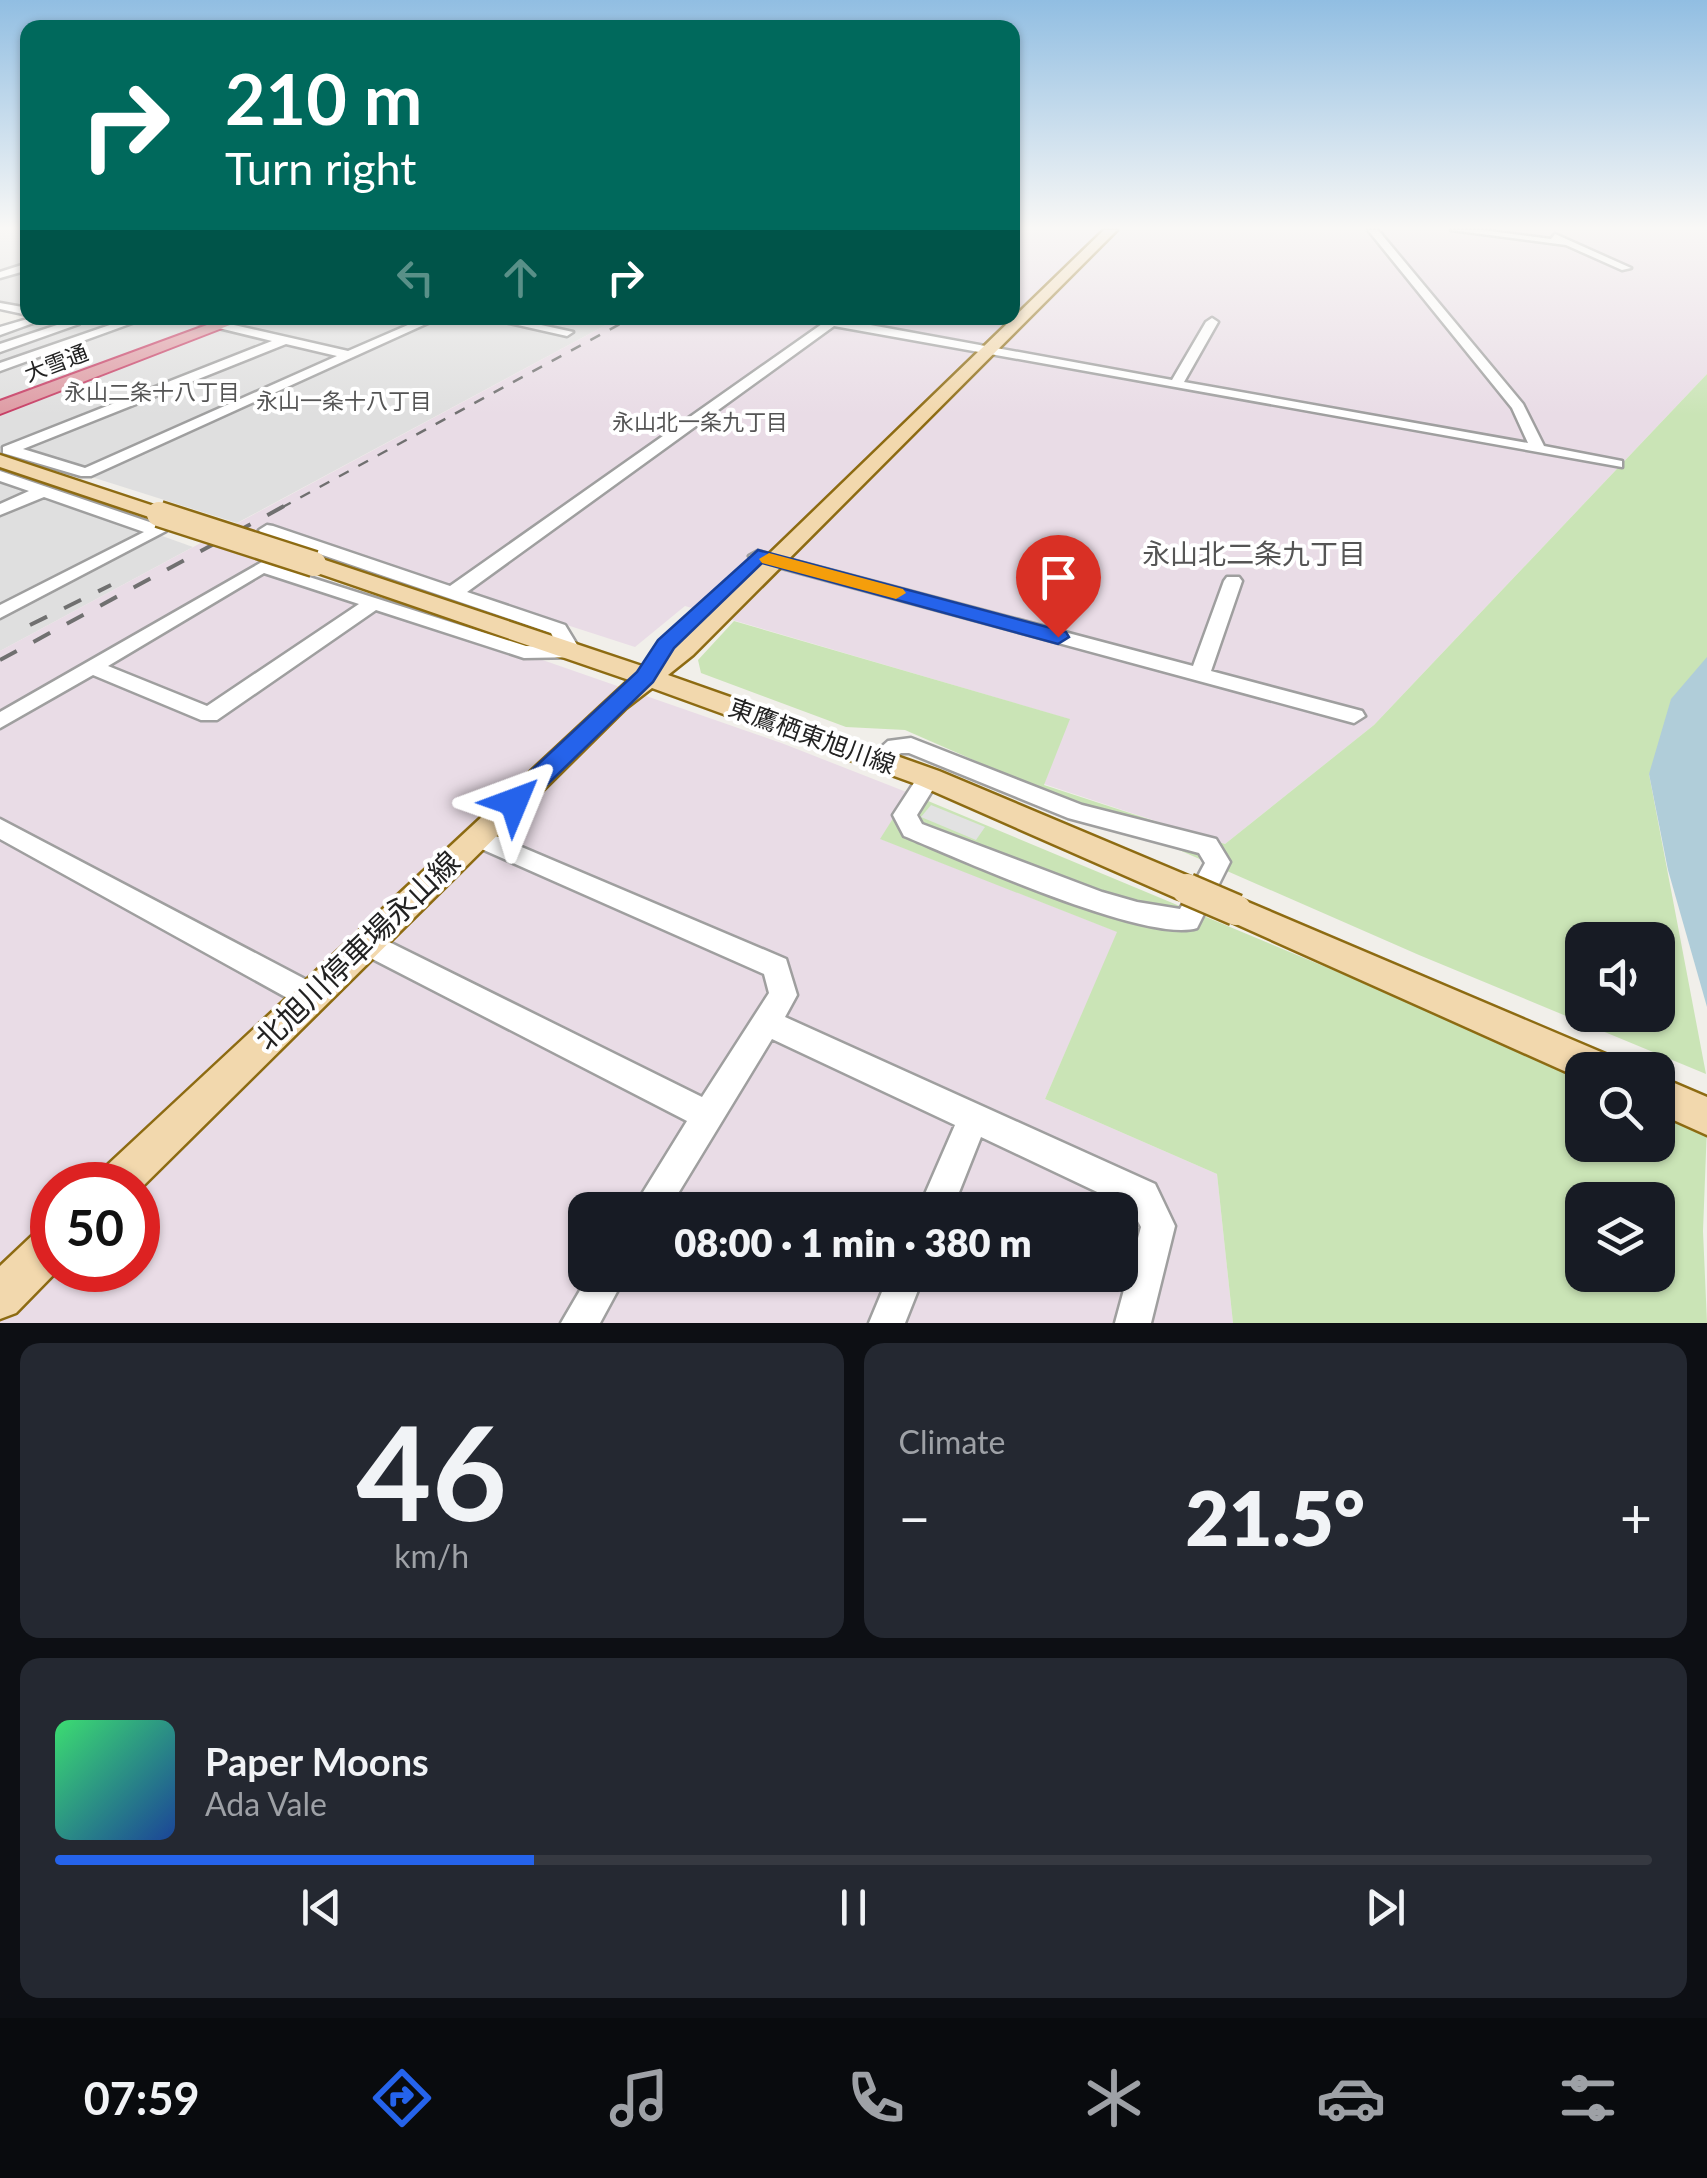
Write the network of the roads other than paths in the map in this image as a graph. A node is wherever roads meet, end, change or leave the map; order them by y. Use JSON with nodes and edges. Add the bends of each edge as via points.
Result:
{"nodes":[{"id":1,"x":1044,"y":292,"type":"edge"},
{"id":2,"x":1423,"y":292,"type":"edge"},
{"id":3,"x":1020,"y":313,"type":"edge"},
{"id":4,"x":1212,"y":322,"type":"dead end"},
{"id":5,"x":69,"y":325,"type":"edge"},
{"id":6,"x":76,"y":325,"type":"edge"},
{"id":7,"x":120,"y":325,"type":"edge"},
{"id":8,"x":220,"y":325,"type":"joint"},
{"id":9,"x":416,"y":325,"type":"edge"},
{"id":10,"x":534,"y":325,"type":"edge"},
{"id":11,"x":828,"y":325,"type":"edge"},
{"id":12,"x":849,"y":325,"type":"edge"},
{"id":13,"x":1001,"y":325,"type":"edge"},
{"id":14,"x":1007,"y":325,"type":"edge"},
{"id":15,"x":102,"y":331,"type":"junction"},
{"id":16,"x":567,"y":332,"type":"dead end"},
{"id":17,"x":285,"y":340,"type":"junction"},
{"id":18,"x":0,"y":348,"type":"edge"},
{"id":19,"x":981,"y":349,"type":"junction"},
{"id":20,"x":349,"y":355,"type":"junction"},
{"id":21,"x":0,"y":367,"type":"edge"},
{"id":22,"x":1176,"y":384,"type":"junction"},
{"id":23,"x":0,"y":408,"type":"edge"},
{"id":24,"x":1538,"y":449,"type":"junction"},
{"id":25,"x":5,"y":454,"type":"edge"},
{"id":26,"x":1617,"y":464,"type":"dead end"},
{"id":27,"x":0,"y":476,"type":"edge"},
{"id":28,"x":43,"y":490,"type":"junction"},
{"id":29,"x":0,"y":510,"type":"edge"},
{"id":30,"x":267,"y":530,"type":"dead end"},
{"id":31,"x":766,"y":558,"type":"junction"},
{"id":32,"x":1233,"y":581,"type":"dead end"},
{"id":33,"x":452,"y":593,"type":"junction"},
{"id":34,"x":372,"y":604,"type":"junction"},
{"id":35,"x":0,"y":612,"type":"edge"},
{"id":36,"x":572,"y":653,"type":"junction"},
{"id":37,"x":92,"y":667,"type":"junction"},
{"id":38,"x":1200,"y":675,"type":"junction"},
{"id":39,"x":645,"y":677,"type":"junction"},
{"id":40,"x":1354,"y":716,"type":"dead end"},
{"id":41,"x":0,"y":720,"type":"edge"},
{"id":42,"x":879,"y":759,"type":"junction"},
{"id":43,"x":929,"y":778,"type":"junction"},
{"id":44,"x":0,"y":828,"type":"edge"},
{"id":45,"x":477,"y":837,"type":"junction"},
{"id":46,"x":366,"y":943,"type":"junction"},
{"id":47,"x":310,"y":996,"type":"junction"},
{"id":48,"x":768,"y":1023,"type":"junction"},
{"id":49,"x":1565,"y":1054,"type":"edge"},
{"id":50,"x":1675,"y":1102,"type":"edge"},
{"id":51,"x":708,"y":1116,"type":"junction"},
{"id":52,"x":1707,"y":1116,"type":"edge"},
{"id":53,"x":973,"y":1119,"type":"junction"},
{"id":54,"x":139,"y":1162,"type":"edge"},
{"id":55,"x":661,"y":1192,"type":"edge"},
{"id":56,"x":943,"y":1192,"type":"edge"},
{"id":57,"x":30,"y":1268,"type":"edge"},
{"id":58,"x":598,"y":1292,"type":"edge"},
{"id":59,"x":900,"y":1292,"type":"edge"},
{"id":60,"x":0,"y":1297,"type":"edge"},
{"id":61,"x":579,"y":1323,"type":"edge"},
{"id":62,"x":887,"y":1323,"type":"edge"},
{"id":63,"x":1133,"y":1323,"type":"edge"}],
"edges":[{"from":1,"to":3,"type":"main road","name":"北旭川停車場永山線"},
{"from":2,"to":24,"type":"street","via":[[1518,407]]},
{"from":4,"to":22,"type":"street"},
{"from":5,"to":18,"type":"street"},
{"from":6,"to":15,"type":"street"},
{"from":7,"to":15,"type":"street"},
{"from":8,"to":17,"type":"street"},
{"from":8,"to":23,"type":"highway","name":"大雪通"},
{"from":9,"to":20,"type":"street"},
{"from":10,"to":16,"type":"street"},
{"from":11,"to":33,"type":"street"},
{"from":12,"to":19,"type":"street"},
{"from":13,"to":19,"type":"main road","name":"北旭川停車場永山線"},
{"from":14,"to":19,"type":"main road","name":"北旭川停車場永山線"},
{"from":15,"to":21,"type":"street"},
{"from":17,"to":20,"type":"street"},
{"from":17,"to":25,"type":"street"},
{"from":19,"to":22,"type":"street"},
{"from":19,"to":31,"type":"main road","name":"北旭川停車場永山線"},
{"from":20,"to":25,"type":"street","via":[[86,472]]},
{"from":22,"to":24,"type":"street"},
{"from":24,"to":26,"type":"street"},
{"from":25,"to":36,"type":"main road","name":"東鷹栖東旭川線","bridge":true,"via":[[159,514]]},
{"from":27,"to":28,"type":"street"},
{"from":28,"to":29,"type":"street"},
{"from":28,"to":35,"type":"street","via":[[158,530]]},
{"from":30,"to":33,"type":"street"},
{"from":31,"to":38,"type":"street"},
{"from":31,"to":39,"type":"main road","name":"北旭川停車場永山線","via":[[684,650]]},
{"from":32,"to":38,"type":"street"},
{"from":33,"to":36,"type":"street","via":[[558,629]]},
{"from":34,"to":36,"type":"street","via":[[524,652]]},
{"from":34,"to":37,"type":"street","via":[[262,567]]},
{"from":34,"to":37,"type":"street","via":[[209,715]]},
{"from":36,"to":39,"type":"main road","name":"東鷹栖東旭川線"},
{"from":37,"to":41,"type":"street"},
{"from":38,"to":40,"type":"street"},
{"from":39,"to":42,"type":"main road","name":"東鷹栖東旭川線"},
{"from":39,"to":45,"type":"main road","name":"北旭川停車場永山線"},
{"from":42,"to":43,"type":"main road","name":"東鷹栖東旭川線"},
{"from":42,"to":43,"type":"street","via":[[910,745],[1076,812],[1207,846],[1218,862],[1188,920],[1135,912],[912,830],[905,815]]},
{"from":43,"to":49,"type":"main road","name":"東鷹栖東旭川線","bridge":true},
{"from":44,"to":47,"type":"street"},
{"from":45,"to":46,"type":"main road","name":"北旭川停車場永山線"},
{"from":45,"to":48,"type":"street","via":[[776,967],[783,995]]},
{"from":46,"to":47,"type":"main road","name":"北旭川停車場永山線"},
{"from":46,"to":51,"type":"street"},
{"from":47,"to":54,"type":"main road","name":"北旭川停車場永山線"},
{"from":48,"to":51,"type":"street"},
{"from":48,"to":53,"type":"street"},
{"from":50,"to":52,"type":"main road"},
{"from":51,"to":55,"type":"street"},
{"from":53,"to":56,"type":"street"},
{"from":53,"to":63,"type":"street","via":[[1143,1196],[1158,1226]]},
{"from":57,"to":60,"type":"main road"},
{"from":58,"to":61,"type":"street"},
{"from":59,"to":62,"type":"street"}]}
